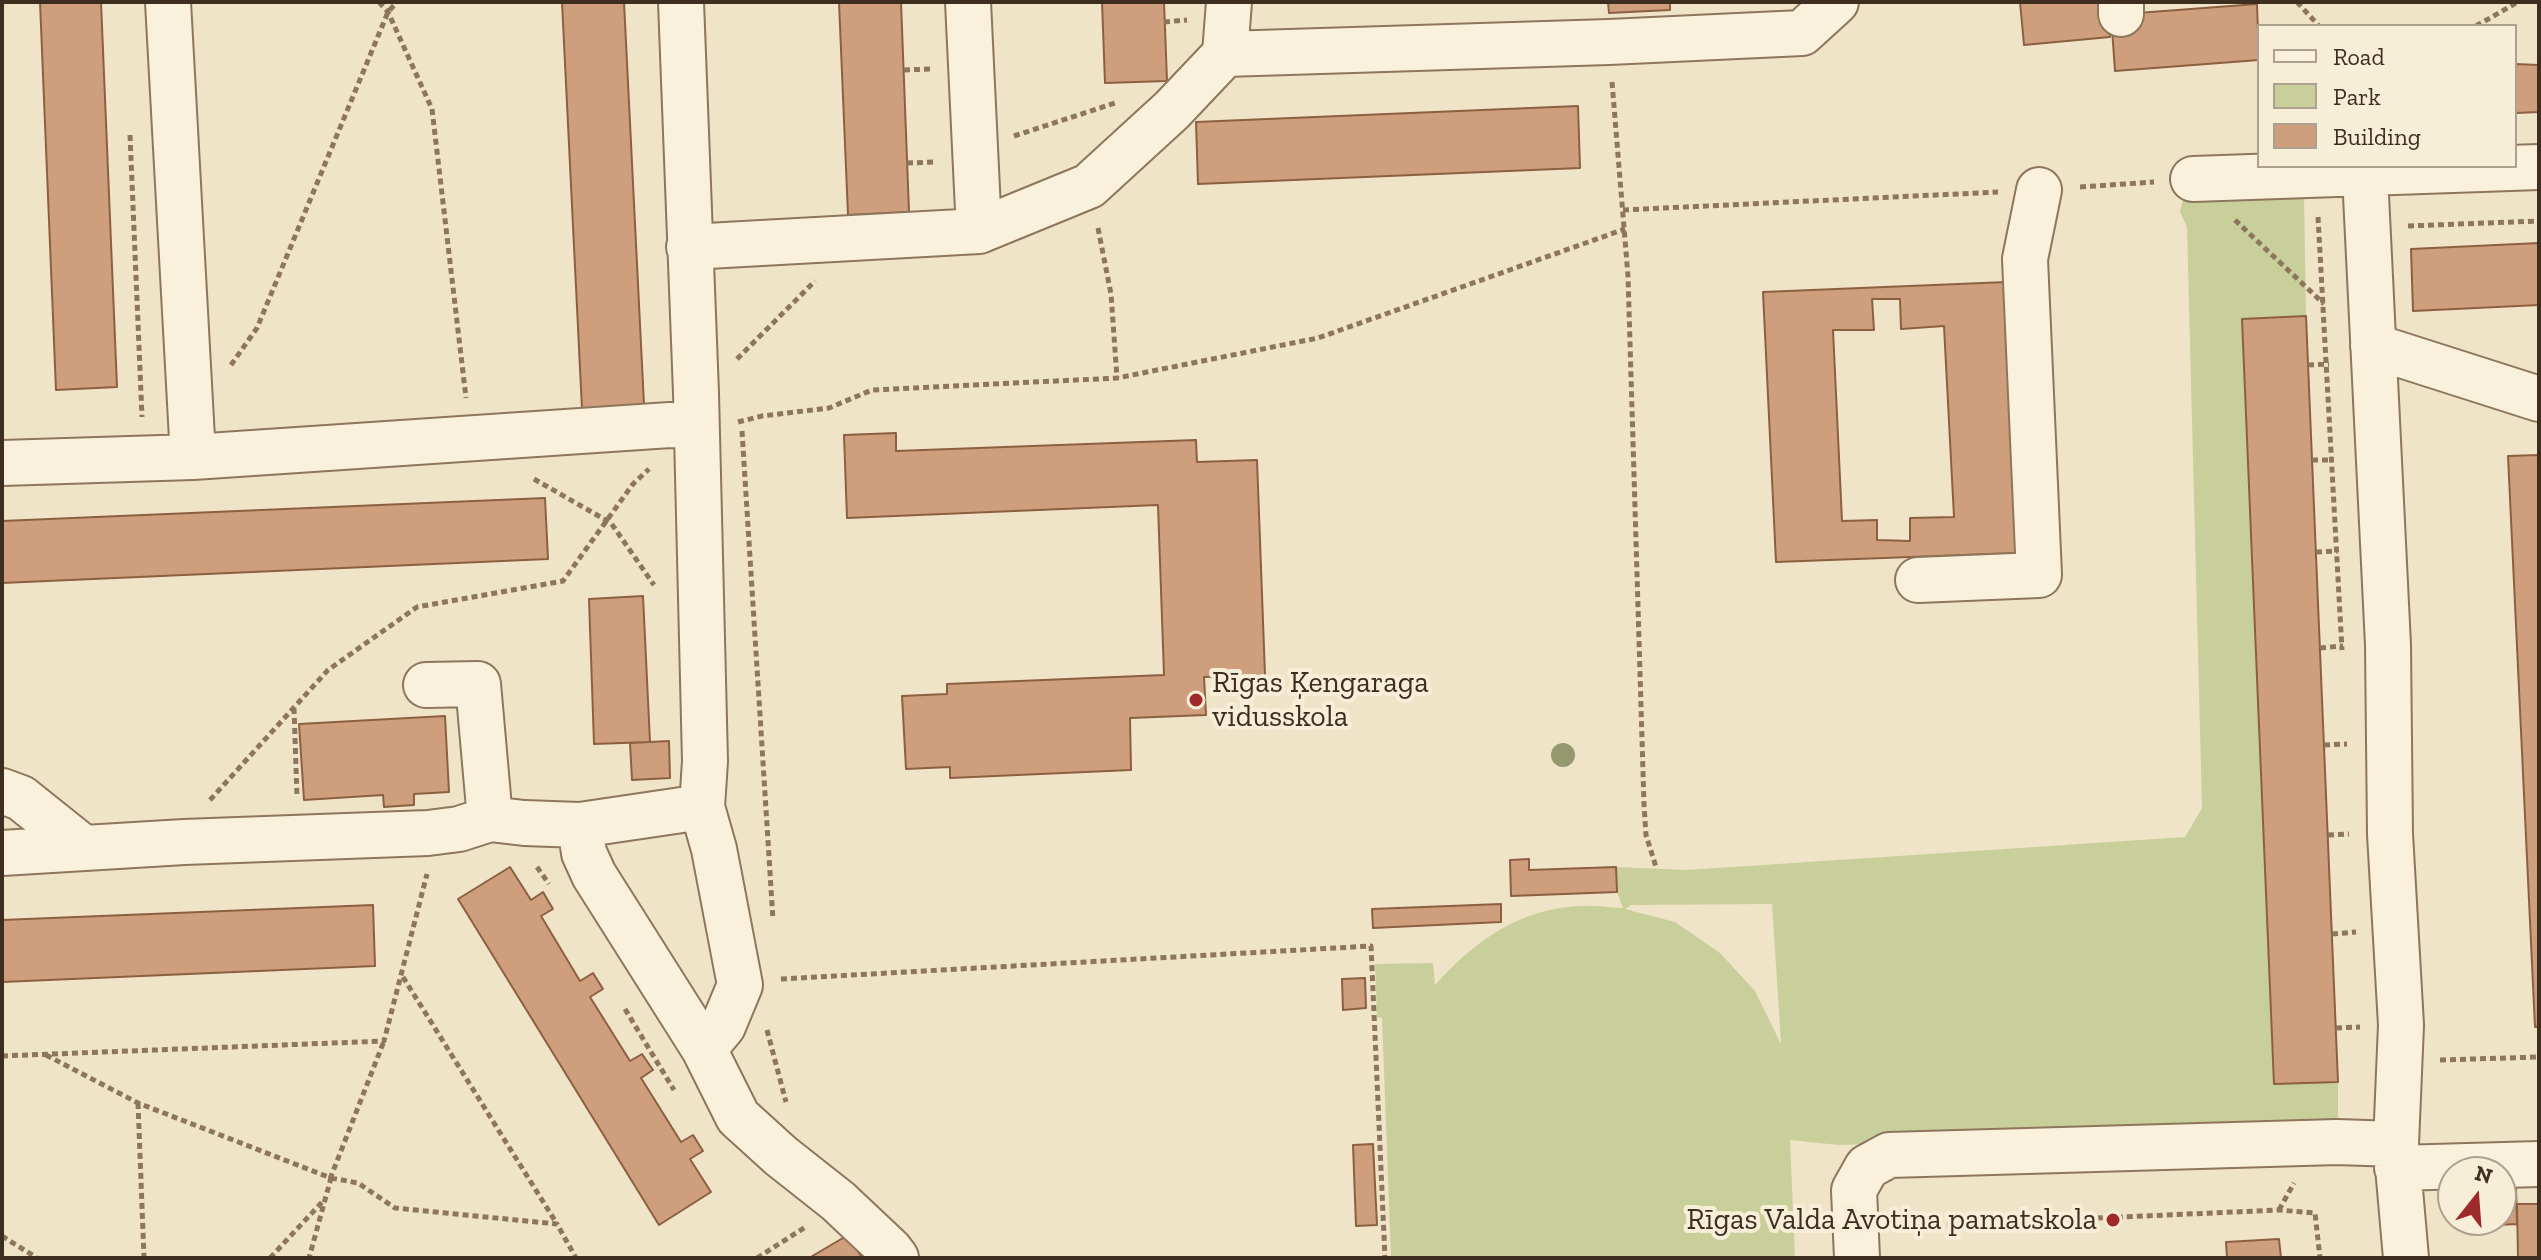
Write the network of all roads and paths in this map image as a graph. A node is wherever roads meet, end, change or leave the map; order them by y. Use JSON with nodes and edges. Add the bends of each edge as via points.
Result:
{"nodes":[{"id":1,"x":168,"y":2,"type":"edge"},
{"id":2,"x":379,"y":2,"type":"edge"},
{"id":3,"x":397,"y":2,"type":"edge"},
{"id":4,"x":681,"y":2,"type":"edge"},
{"id":5,"x":968,"y":2,"type":"edge"},
{"id":6,"x":1229,"y":2,"type":"edge"},
{"id":7,"x":1836,"y":2,"type":"edge"},
{"id":8,"x":2297,"y":2,"type":"edge"},
{"id":9,"x":2518,"y":2,"type":"edge"},
{"id":10,"x":388,"y":12,"type":"junction"},
{"id":11,"x":1726,"y":20,"type":"edge"},
{"id":12,"x":2317,"y":24,"type":"edge"},
{"id":13,"x":2480,"y":24,"type":"edge"},
{"id":14,"x":1609,"y":42,"type":"junction"},
{"id":15,"x":1225,"y":54,"type":"junction"},
{"id":16,"x":1120,"y":101,"type":"dead end"},
{"id":17,"x":129,"y":128,"type":"dead end"},
{"id":18,"x":975,"y":149,"type":"junction"},
{"id":19,"x":2539,"y":167,"type":"edge"},
{"id":20,"x":2365,"y":175,"type":"junction"},
{"id":21,"x":2315,"y":176,"type":"junction"},
{"id":22,"x":2193,"y":179,"type":"junction"},
{"id":23,"x":1089,"y":186,"type":"junction"},
{"id":24,"x":2039,"y":190,"type":"junction"},
{"id":25,"x":1623,"y":210,"type":"junction"},
{"id":26,"x":2539,"y":221,"type":"edge"},
{"id":27,"x":2367,"y":228,"type":"junction"},
{"id":28,"x":1625,"y":229,"type":"junction"},
{"id":29,"x":979,"y":231,"type":"junction"},
{"id":30,"x":857,"y":238,"type":"junction"},
{"id":31,"x":689,"y":247,"type":"junction"},
{"id":32,"x":2323,"y":304,"type":"junction"},
{"id":33,"x":2373,"y":346,"type":"junction"},
{"id":34,"x":1117,"y":378,"type":"junction"},
{"id":35,"x":2539,"y":399,"type":"edge"},
{"id":36,"x":696,"y":409,"type":"junction"},
{"id":37,"x":742,"y":422,"type":"junction"},
{"id":38,"x":471,"y":438,"type":"junction"},
{"id":39,"x":192,"y":439,"type":"junction"},
{"id":40,"x":144,"y":458,"type":"junction"},
{"id":41,"x":2,"y":463,"type":"edge"},
{"id":42,"x":534,"y":479,"type":"dead end"},
{"id":43,"x":607,"y":521,"type":"junction"},
{"id":44,"x":2337,"y":551,"type":"junction"},
{"id":45,"x":2316,"y":552,"type":"dead end"},
{"id":46,"x":1918,"y":580,"type":"dead end"},
{"id":47,"x":654,"y":585,"type":"dead end"},
{"id":48,"x":2342,"y":646,"type":"junction"},
{"id":49,"x":2320,"y":648,"type":"dead end"},
{"id":50,"x":2343,"y":660,"type":"dead end"},
{"id":51,"x":426,"y":685,"type":"dead end"},
{"id":52,"x":294,"y":708,"type":"junction"},
{"id":53,"x":2345,"y":730,"type":"dead end"},
{"id":54,"x":2324,"y":745,"type":"dead end"},
{"id":55,"x":2,"y":791,"type":"edge"},
{"id":56,"x":702,"y":807,"type":"junction"},
{"id":57,"x":490,"y":819,"type":"junction"},
{"id":58,"x":2349,"y":819,"type":"dead end"},
{"id":59,"x":580,"y":825,"type":"junction"},
{"id":60,"x":428,"y":833,"type":"junction"},
{"id":61,"x":2350,"y":834,"type":"junction"},
{"id":62,"x":2328,"y":835,"type":"dead end"},
{"id":63,"x":299,"y":838,"type":"junction"},
{"id":64,"x":184,"y":842,"type":"junction"},
{"id":65,"x":81,"y":846,"type":"junction"},
{"id":66,"x":2350,"y":848,"type":"dead end"},
{"id":67,"x":2,"y":853,"type":"edge"},
{"id":68,"x":1656,"y":867,"type":"dead end"},
{"id":69,"x":2353,"y":918,"type":"dead end"},
{"id":70,"x":774,"y":932,"type":"dead end"},
{"id":71,"x":2332,"y":934,"type":"dead end"},
{"id":72,"x":403,"y":976,"type":"junction"},
{"id":73,"x":740,"y":985,"type":"junction"},
{"id":74,"x":766,"y":1026,"type":"dead end"},
{"id":75,"x":2336,"y":1028,"type":"dead end"},
{"id":76,"x":384,"y":1041,"type":"junction"},
{"id":77,"x":2358,"y":1041,"type":"dead end"},
{"id":78,"x":704,"y":1049,"type":"junction"},
{"id":79,"x":45,"y":1054,"type":"junction"},
{"id":80,"x":2,"y":1056,"type":"edge"},
{"id":81,"x":2539,"y":1057,"type":"edge"},
{"id":82,"x":2401,"y":1061,"type":"junction"},
{"id":83,"x":138,"y":1103,"type":"junction"},
{"id":84,"x":788,"y":1111,"type":"dead end"},
{"id":85,"x":2397,"y":1156,"type":"junction"},
{"id":86,"x":2539,"y":1164,"type":"edge"},
{"id":87,"x":331,"y":1178,"type":"junction"},
{"id":88,"x":325,"y":1199,"type":"junction"},
{"id":89,"x":838,"y":1201,"type":"junction"},
{"id":90,"x":557,"y":1224,"type":"junction"},
{"id":91,"x":2,"y":1236,"type":"edge"},
{"id":92,"x":1857,"y":1243,"type":"edge"},
{"id":93,"x":37,"y":1258,"type":"edge"},
{"id":94,"x":144,"y":1258,"type":"edge"},
{"id":95,"x":270,"y":1258,"type":"edge"},
{"id":96,"x":309,"y":1258,"type":"edge"},
{"id":97,"x":576,"y":1258,"type":"edge"},
{"id":98,"x":757,"y":1258,"type":"edge"},
{"id":99,"x":896,"y":1258,"type":"edge"},
{"id":100,"x":1385,"y":1258,"type":"edge"},
{"id":101,"x":2320,"y":1258,"type":"edge"},
{"id":102,"x":2406,"y":1258,"type":"edge"}],
"edges":[{"from":1,"to":39,"type":"street"},
{"from":2,"to":10,"type":"path"},
{"from":3,"to":10,"type":"path"},
{"from":4,"to":31,"type":"street"},
{"from":5,"to":18,"type":"street"},
{"from":6,"to":15,"type":"street"},
{"from":7,"to":11,"type":"street","via":[[1802,33]]},
{"from":8,"to":12,"type":"path"},
{"from":9,"to":13,"type":"path"},
{"from":10,"to":38,"type":"path","via":[[432,109]]},
{"from":10,"to":39,"type":"path","via":[[257,328]]},
{"from":11,"to":14,"type":"street"},
{"from":14,"to":15,"type":"street"},
{"from":14,"to":25,"type":"path"},
{"from":15,"to":23,"type":"street"},
{"from":16,"to":18,"type":"path"},
{"from":17,"to":40,"type":"path"},
{"from":18,"to":29,"type":"street"},
{"from":19,"to":20,"type":"street"},
{"from":20,"to":21,"type":"street"},
{"from":20,"to":27,"type":"street"},
{"from":21,"to":22,"type":"street"},
{"from":21,"to":32,"type":"path"},
{"from":22,"to":24,"type":"path"},
{"from":22,"to":32,"type":"path"},
{"from":23,"to":29,"type":"street"},
{"from":23,"to":34,"type":"path","via":[[1111,294]]},
{"from":24,"to":25,"type":"path"},
{"from":24,"to":46,"type":"street","via":[[2025,259],[2039,575]]},
{"from":25,"to":28,"type":"path"},
{"from":26,"to":27,"type":"path"},
{"from":27,"to":33,"type":"street"},
{"from":28,"to":34,"type":"path","via":[[1318,338]]},
{"from":28,"to":68,"type":"path","via":[[1644,805]]},
{"from":29,"to":30,"type":"street"},
{"from":30,"to":31,"type":"street"},
{"from":30,"to":36,"type":"path"},
{"from":31,"to":36,"type":"street"},
{"from":32,"to":33,"type":"path"},
{"from":32,"to":44,"type":"path"},
{"from":33,"to":35,"type":"street"},
{"from":33,"to":82,"type":"street"},
{"from":34,"to":37,"type":"path","via":[[872,390],[829,408]]},
{"from":36,"to":37,"type":"path"},
{"from":36,"to":38,"type":"street","via":[[670,425]]},
{"from":36,"to":43,"type":"path"},
{"from":36,"to":56,"type":"street"},
{"from":37,"to":70,"type":"path"},
{"from":38,"to":39,"type":"street"},
{"from":39,"to":40,"type":"street"},
{"from":40,"to":41,"type":"street"},
{"from":42,"to":43,"type":"path"},
{"from":43,"to":47,"type":"path"},
{"from":43,"to":52,"type":"path","via":[[563,581],[417,607],[328,670]]},
{"from":44,"to":45,"type":"path"},
{"from":44,"to":48,"type":"path"},
{"from":48,"to":49,"type":"path"},
{"from":48,"to":50,"type":"path"},
{"from":51,"to":57,"type":"street","via":[[478,684]]},
{"from":52,"to":63,"type":"path"},
{"from":52,"to":64,"type":"path","via":[[186,827]]},
{"from":53,"to":54,"type":"path","via":[[2346,744]]},
{"from":55,"to":65,"type":"street","via":[[21,798]]},
{"from":56,"to":59,"type":"street"},
{"from":56,"to":73,"type":"street"},
{"from":57,"to":59,"type":"street"},
{"from":57,"to":60,"type":"street"},
{"from":58,"to":61,"type":"path"},
{"from":59,"to":78,"type":"street","via":[[594,875]]},
{"from":60,"to":63,"type":"street"},
{"from":60,"to":72,"type":"path","via":[[427,883]]},
{"from":61,"to":62,"type":"path"},
{"from":61,"to":66,"type":"path"},
{"from":63,"to":64,"type":"street"},
{"from":64,"to":65,"type":"street"},
{"from":65,"to":67,"type":"street"},
{"from":69,"to":71,"type":"path","via":[[2353,932]]},
{"from":72,"to":76,"type":"path"},
{"from":72,"to":90,"type":"path"},
{"from":73,"to":78,"type":"street","via":[[723,1026]]},
{"from":73,"to":100,"type":"path","via":[[790,977],[1371,946]]},
{"from":74,"to":84,"type":"path"},
{"from":75,"to":77,"type":"path","via":[[2357,1027]]},
{"from":76,"to":79,"type":"path"},
{"from":76,"to":87,"type":"path"},
{"from":78,"to":89,"type":"street","via":[[738,1117]]},
{"from":79,"to":80,"type":"path"},
{"from":79,"to":83,"type":"path"},
{"from":81,"to":82,"type":"path"},
{"from":82,"to":85,"type":"street"},
{"from":83,"to":87,"type":"path"},
{"from":83,"to":94,"type":"path"},
{"from":85,"to":86,"type":"street"},
{"from":85,"to":92,"type":"street","via":[[2337,1142],[1889,1155],[1867,1167],[1854,1190]]},
{"from":85,"to":102,"type":"street"},
{"from":87,"to":88,"type":"path"},
{"from":87,"to":90,"type":"path","via":[[358,1183],[395,1208]]},
{"from":88,"to":95,"type":"path"},
{"from":88,"to":96,"type":"path"},
{"from":89,"to":98,"type":"path"},
{"from":89,"to":99,"type":"street"},
{"from":90,"to":97,"type":"path"},
{"from":91,"to":93,"type":"path"},
{"from":92,"to":101,"type":"path","via":[[2279,1210],[2315,1213]]}]}
